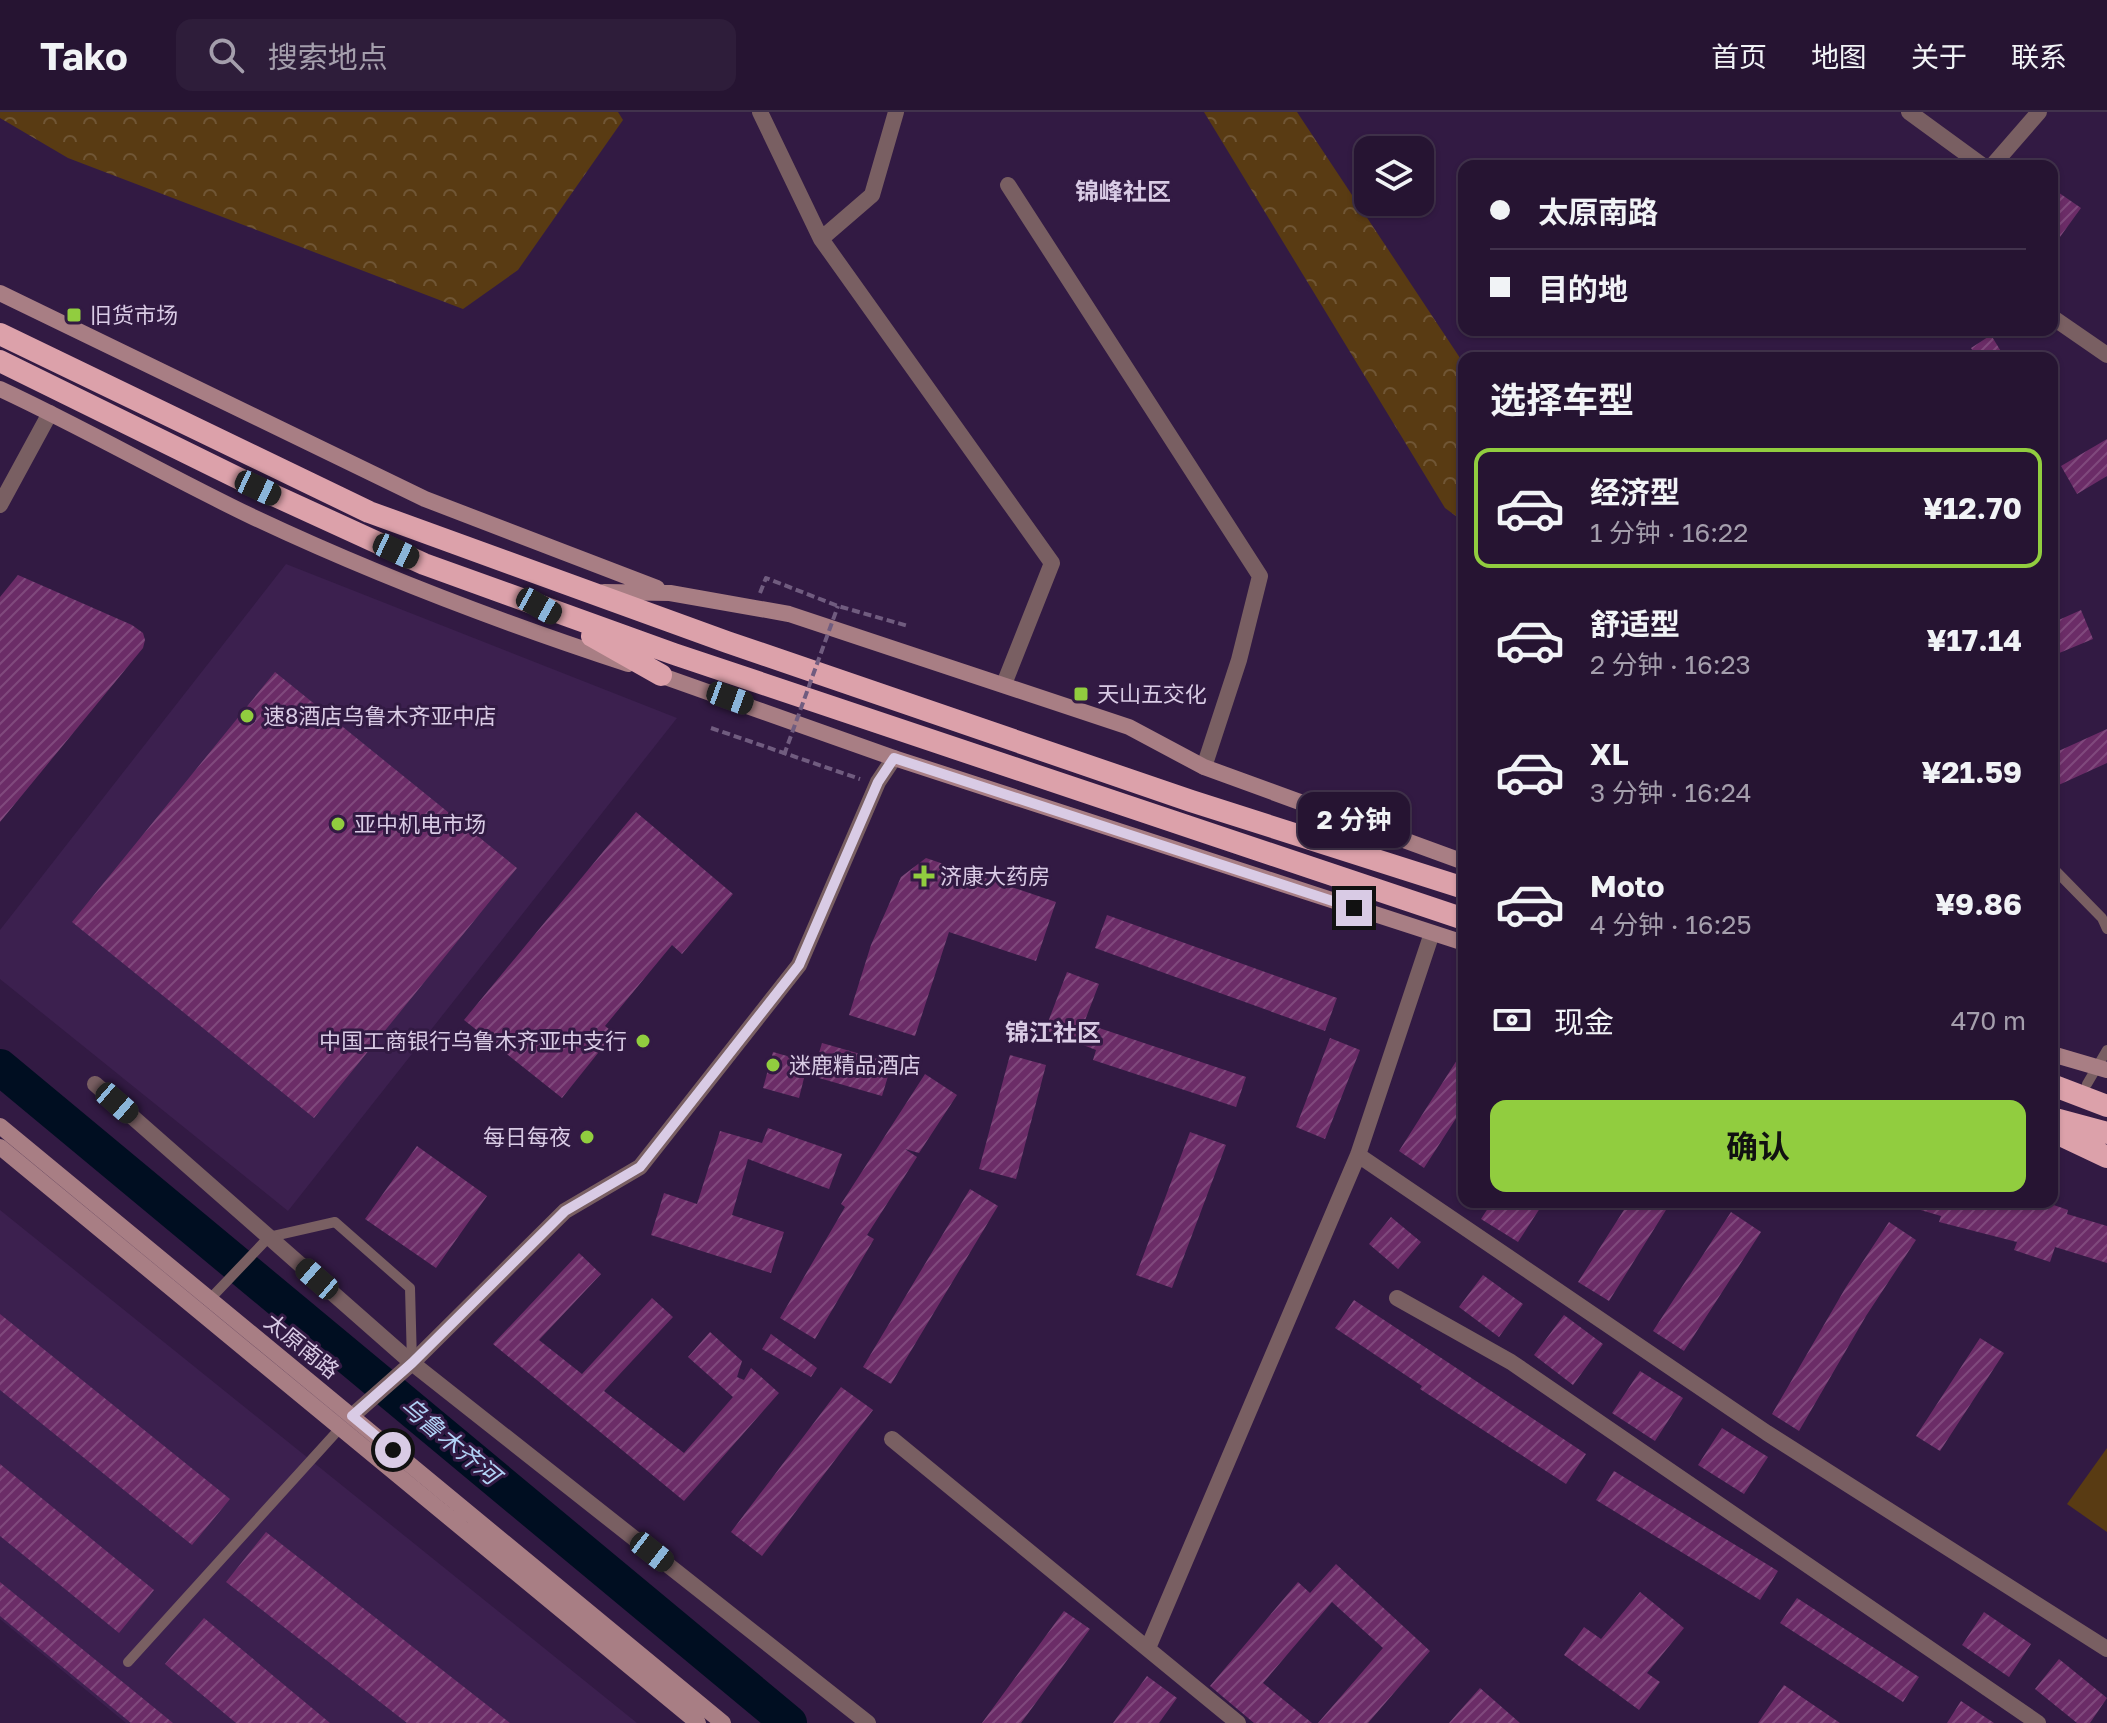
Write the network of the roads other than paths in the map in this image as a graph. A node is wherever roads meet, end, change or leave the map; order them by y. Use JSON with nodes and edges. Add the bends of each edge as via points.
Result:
{"nodes":[{"id":1,"x":760,"y":112,"type":"edge"},
{"id":2,"x":896,"y":112,"type":"edge"},
{"id":3,"x":1909,"y":112,"type":"edge"},
{"id":4,"x":2039,"y":112,"type":"edge"},
{"id":5,"x":1975,"y":160,"type":"edge"},
{"id":6,"x":1997,"y":160,"type":"edge"},
{"id":7,"x":1008,"y":185,"type":"dead end"},
{"id":8,"x":821,"y":239,"type":"junction"},
{"id":9,"x":0,"y":293,"type":"edge"},
{"id":10,"x":2058,"y":321,"type":"edge"},
{"id":11,"x":0,"y":334,"type":"edge"},
{"id":12,"x":2107,"y":355,"type":"edge"},
{"id":13,"x":0,"y":361,"type":"edge"},
{"id":14,"x":0,"y":389,"type":"edge"},
{"id":15,"x":50,"y":413,"type":"junction"},
{"id":16,"x":0,"y":505,"type":"edge"},
{"id":17,"x":586,"y":592,"type":"junction"},
{"id":18,"x":670,"y":593,"type":"junction"},
{"id":19,"x":539,"y":606,"type":"junction"},
{"id":20,"x":661,"y":675,"type":"junction"},
{"id":21,"x":1004,"y":684,"type":"junction"},
{"id":22,"x":894,"y":758,"type":"junction"},
{"id":23,"x":1204,"y":767,"type":"junction"},
{"id":24,"x":1458,"y":860,"type":"edge"},
{"id":25,"x":2058,"y":873,"type":"edge"},
{"id":26,"x":1458,"y":886,"type":"edge"},
{"id":27,"x":1458,"y":917,"type":"edge"},
{"id":28,"x":2107,"y":929,"type":"edge"},
{"id":29,"x":1432,"y":933,"type":"junction"},
{"id":30,"x":1458,"y":941,"type":"edge"},
{"id":31,"x":2107,"y":1050,"type":"edge"},
{"id":32,"x":2058,"y":1057,"type":"edge"},
{"id":33,"x":2100,"y":1078,"type":"edge"},
{"id":34,"x":2058,"y":1082,"type":"edge"},
{"id":35,"x":95,"y":1084,"type":"dead end"},
{"id":36,"x":2058,"y":1085,"type":"edge"},
{"id":37,"x":2107,"y":1106,"type":"edge"},
{"id":38,"x":2058,"y":1120,"type":"edge"},
{"id":39,"x":0,"y":1126,"type":"edge"},
{"id":40,"x":2107,"y":1133,"type":"edge"},
{"id":41,"x":2058,"y":1134,"type":"edge"},
{"id":42,"x":2058,"y":1144,"type":"edge"},
{"id":43,"x":0,"y":1147,"type":"edge"},
{"id":44,"x":1358,"y":1155,"type":"junction"},
{"id":45,"x":2107,"y":1158,"type":"edge"},
{"id":46,"x":269,"y":1237,"type":"junction"},
{"id":47,"x":1397,"y":1298,"type":"dead end"},
{"id":48,"x":210,"y":1299,"type":"junction"},
{"id":49,"x":408,"y":1366,"type":"junction"},
{"id":50,"x":352,"y":1416,"type":"junction"},
{"id":51,"x":340,"y":1429,"type":"junction"},
{"id":52,"x":892,"y":1439,"type":"dead end"},
{"id":53,"x":1148,"y":1648,"type":"junction"},
{"id":54,"x":2107,"y":1649,"type":"edge"},
{"id":55,"x":128,"y":1662,"type":"dead end"},
{"id":56,"x":698,"y":1723,"type":"edge"},
{"id":57,"x":723,"y":1723,"type":"edge"},
{"id":58,"x":868,"y":1723,"type":"edge"},
{"id":59,"x":1238,"y":1723,"type":"edge"},
{"id":60,"x":2038,"y":1723,"type":"edge"}],
"edges":[{"from":1,"to":8,"type":"street"},
{"from":2,"to":8,"type":"street","via":[[872,195]]},
{"from":3,"to":5,"type":"street"},
{"from":4,"to":6,"type":"street"},
{"from":7,"to":23,"type":"street","via":[[1260,576]]},
{"from":8,"to":21,"type":"street","via":[[1052,563]]},
{"from":9,"to":18,"type":"main road","via":[[425,499]]},
{"from":10,"to":12,"type":"street"},
{"from":11,"to":17,"type":"highway","via":[[369,512]]},
{"from":13,"to":19,"type":"highway","via":[[424,564]]},
{"from":14,"to":15,"type":"main road"},
{"from":15,"to":16,"type":"street"},
{"from":15,"to":20,"type":"main road","via":[[253,517],[379,574]]},
{"from":17,"to":18,"type":"main road"},
{"from":17,"to":26,"type":"highway","via":[[1191,801]]},
{"from":18,"to":21,"type":"main road","via":[[789,614]]},
{"from":19,"to":20,"type":"highway"},
{"from":19,"to":27,"type":"highway"},
{"from":20,"to":22,"type":"main road"},
{"from":21,"to":23,"type":"main road","via":[[1129,727]]},
{"from":22,"to":29,"type":"main road"},
{"from":22,"to":49,"type":"street","via":[[878,782],[799,965],[640,1167],[565,1211]]},
{"from":23,"to":24,"type":"main road"},
{"from":25,"to":28,"type":"lane"},
{"from":29,"to":30,"type":"main road"},
{"from":29,"to":44,"type":"street"},
{"from":31,"to":33,"type":"lane"},
{"from":32,"to":33,"type":"main road"},
{"from":33,"to":34,"type":"highway"},
{"from":35,"to":46,"type":"street"},
{"from":36,"to":37,"type":"highway"},
{"from":38,"to":40,"type":"highway"},
{"from":39,"to":48,"type":"main road","name":"太原南路"},
{"from":41,"to":45,"type":"highway"},
{"from":42,"to":45,"type":"main road"},
{"from":43,"to":51,"type":"main road"},
{"from":44,"to":53,"type":"street"},
{"from":44,"to":54,"type":"street","via":[[1767,1433]]},
{"from":46,"to":48,"type":"lane"},
{"from":46,"to":49,"type":"street"},
{"from":46,"to":49,"type":"lane","via":[[335,1222],[410,1288]]},
{"from":47,"to":60,"type":"street","via":[[1511,1362]]},
{"from":48,"to":50,"type":"main road","name":"太原南路"},
{"from":49,"to":50,"type":"street"},
{"from":49,"to":58,"type":"street"},
{"from":50,"to":51,"type":"lane"},
{"from":50,"to":57,"type":"main road","name":"太原南路"},
{"from":51,"to":55,"type":"lane"},
{"from":51,"to":56,"type":"main road"},
{"from":52,"to":53,"type":"street"},
{"from":53,"to":59,"type":"street"}]}
